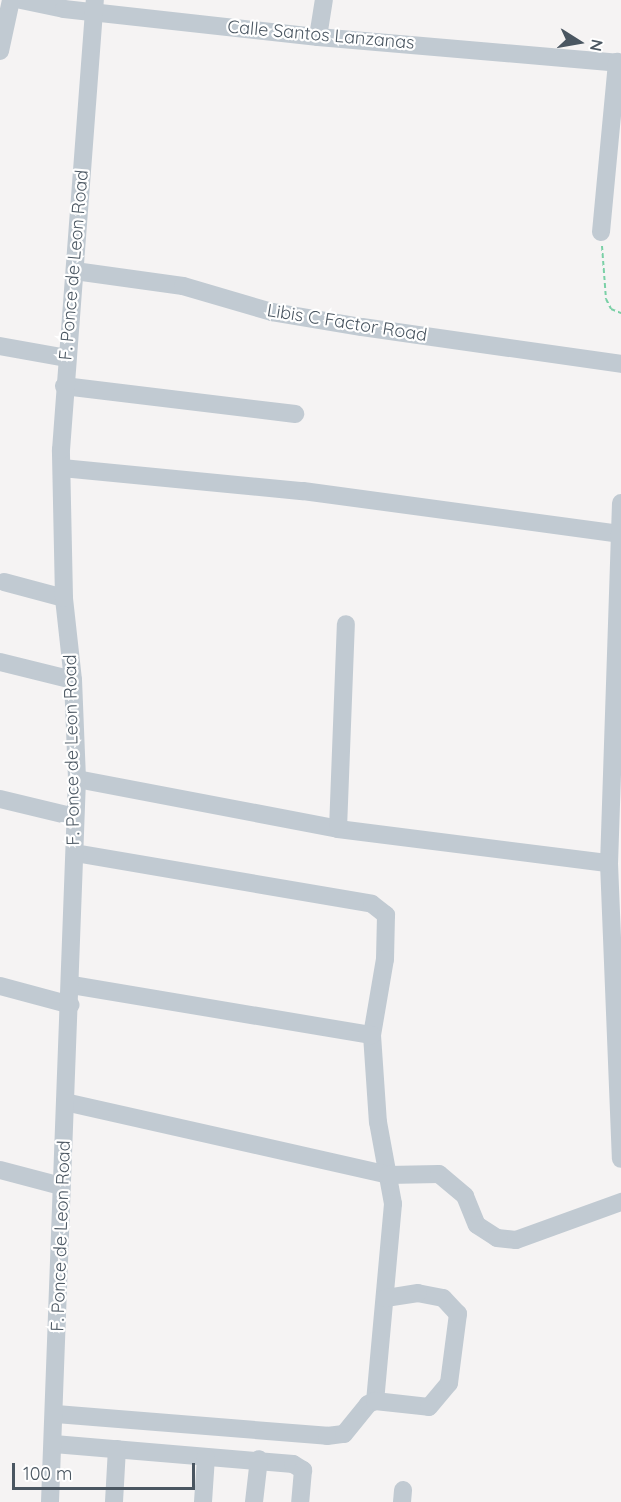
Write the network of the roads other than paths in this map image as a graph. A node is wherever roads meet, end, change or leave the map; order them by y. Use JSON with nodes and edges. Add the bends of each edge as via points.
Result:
{"nodes":[{"id":1,"x":11,"y":0,"type":"edge"},
{"id":2,"x":21,"y":0,"type":"edge"},
{"id":3,"x":324,"y":0,"type":"edge"},
{"id":4,"x":94,"y":6,"type":"edge"},
{"id":5,"x":318,"y":38,"type":"junction"},
{"id":6,"x":0,"y":51,"type":"edge"},
{"id":7,"x":619,"y":62,"type":"edge"},
{"id":8,"x":614,"y":162,"type":"edge"},
{"id":9,"x":601,"y":232,"type":"road end"},
{"id":10,"x":75,"y":271,"type":"junction"},
{"id":11,"x":0,"y":345,"type":"edge"},
{"id":12,"x":66,"y":358,"type":"junction"},
{"id":13,"x":621,"y":364,"type":"edge"},
{"id":14,"x":64,"y":386,"type":"junction"},
{"id":15,"x":295,"y":414,"type":"dead end"},
{"id":16,"x":62,"y":468,"type":"junction"},
{"id":17,"x":621,"y":503,"type":"edge"},
{"id":18,"x":621,"y":534,"type":"edge"},
{"id":19,"x":620,"y":575,"type":"edge"},
{"id":20,"x":4,"y":582,"type":"dead end"},
{"id":21,"x":64,"y":598,"type":"junction"},
{"id":22,"x":346,"y":624,"type":"dead end"},
{"id":23,"x":0,"y":662,"type":"edge"},
{"id":24,"x":73,"y":680,"type":"junction"},
{"id":25,"x":616,"y":699,"type":"edge"},
{"id":26,"x":77,"y":779,"type":"junction"},
{"id":27,"x":0,"y":799,"type":"edge"},
{"id":28,"x":75,"y":817,"type":"junction"},
{"id":29,"x":338,"y":829,"type":"junction"},
{"id":30,"x":75,"y":853,"type":"junction"},
{"id":31,"x":609,"y":863,"type":"junction"},
{"id":32,"x":615,"y":896,"type":"edge"},
{"id":33,"x":72,"y":985,"type":"junction"},
{"id":34,"x":0,"y":986,"type":"edge"},
{"id":35,"x":71,"y":1005,"type":"junction"},
{"id":36,"x":372,"y":1035,"type":"junction"},
{"id":37,"x":65,"y":1102,"type":"junction"},
{"id":38,"x":621,"y":1159,"type":"edge"},
{"id":39,"x":0,"y":1170,"type":"edge"},
{"id":40,"x":388,"y":1175,"type":"junction"},
{"id":41,"x":61,"y":1186,"type":"junction"},
{"id":42,"x":621,"y":1202,"type":"edge"},
{"id":43,"x":385,"y":1298,"type":"junction"},
{"id":44,"x":375,"y":1401,"type":"junction"},
{"id":45,"x":56,"y":1414,"type":"junction"},
{"id":46,"x":54,"y":1444,"type":"junction"},
{"id":47,"x":117,"y":1449,"type":"junction"},
{"id":48,"x":206,"y":1457,"type":"junction"},
{"id":49,"x":259,"y":1459,"type":"junction"},
{"id":50,"x":50,"y":1502,"type":"edge"},
{"id":51,"x":114,"y":1502,"type":"edge"},
{"id":52,"x":203,"y":1502,"type":"edge"},
{"id":53,"x":254,"y":1502,"type":"edge"},
{"id":54,"x":300,"y":1502,"type":"edge"}],
"edges":[{"from":1,"to":6,"type":"street"},
{"from":2,"to":4,"type":"street","name":"Calle Santos Lanzanas"},
{"from":3,"to":5,"type":"street"},
{"from":4,"to":5,"type":"street","name":"Calle Santos Lanzanas"},
{"from":4,"to":10,"type":"street","name":"F. Ponce de Leon Road"},
{"from":5,"to":7,"type":"street","name":"Calle Santos Lanzanas"},
{"from":7,"to":8,"type":"street"},
{"from":8,"to":9,"type":"street"},
{"from":10,"to":12,"type":"street","name":"F. Ponce de Leon Road"},
{"from":10,"to":13,"type":"street","name":"Libis C Factor Road","via":[[183,286],[294,315]]},
{"from":11,"to":12,"type":"street"},
{"from":12,"to":14,"type":"street","name":"F. Ponce de Leon Road"},
{"from":14,"to":15,"type":"street"},
{"from":14,"to":16,"type":"street","name":"F. Ponce de Leon Road"},
{"from":16,"to":18,"type":"street","via":[[303,491]]},
{"from":16,"to":21,"type":"street","name":"F. Ponce de Leon Road"},
{"from":17,"to":18,"type":"street"},
{"from":18,"to":19,"type":"street"},
{"from":19,"to":25,"type":"street"},
{"from":20,"to":21,"type":"street"},
{"from":21,"to":24,"type":"street","name":"F. Ponce de Leon Road"},
{"from":22,"to":29,"type":"street"},
{"from":23,"to":24,"type":"street"},
{"from":24,"to":26,"type":"street","name":"F. Ponce de Leon Road"},
{"from":25,"to":31,"type":"street"},
{"from":26,"to":28,"type":"street","name":"F. Ponce de Leon Road"},
{"from":26,"to":29,"type":"street"},
{"from":27,"to":28,"type":"street"},
{"from":28,"to":30,"type":"street","name":"F. Ponce de Leon Road"},
{"from":29,"to":31,"type":"street"},
{"from":30,"to":33,"type":"street","name":"F. Ponce de Leon Road"},
{"from":30,"to":36,"type":"street","via":[[372,904],[381,909],[387,922],[385,950]]},
{"from":31,"to":32,"type":"street"},
{"from":32,"to":38,"type":"street"},
{"from":33,"to":35,"type":"street","name":"F. Ponce de Leon Road"},
{"from":33,"to":36,"type":"street"},
{"from":34,"to":35,"type":"street"},
{"from":35,"to":37,"type":"street","name":"F. Ponce de Leon Road"},
{"from":36,"to":40,"type":"street","via":[[378,1122]]},
{"from":37,"to":40,"type":"street"},
{"from":37,"to":41,"type":"street","name":"F. Ponce de Leon Road"},
{"from":39,"to":41,"type":"street"},
{"from":40,"to":42,"type":"street","via":[[429,1173],[450,1179],[465,1196],[477,1225],[497,1238],[516,1239]]},
{"from":40,"to":43,"type":"street","via":[[393,1204]]},
{"from":41,"to":45,"type":"street","name":"F. Ponce de Leon Road"},
{"from":43,"to":44,"type":"street"},
{"from":43,"to":44,"type":"street","via":[[418,1293],[443,1298],[458,1314],[456,1344],[449,1383],[429,1407]]},
{"from":44,"to":45,"type":"street","via":[[368,1404],[344,1434],[327,1436]]},
{"from":45,"to":46,"type":"street","name":"F. Ponce de Leon Road"},
{"from":46,"to":47,"type":"street"},
{"from":46,"to":50,"type":"street","name":"F. Ponce de Leon Road"},
{"from":47,"to":48,"type":"street"},
{"from":47,"to":51,"type":"street"},
{"from":48,"to":49,"type":"street"},
{"from":48,"to":52,"type":"street"},
{"from":49,"to":53,"type":"street"},
{"from":49,"to":54,"type":"street","via":[[301,1467]]}]}
